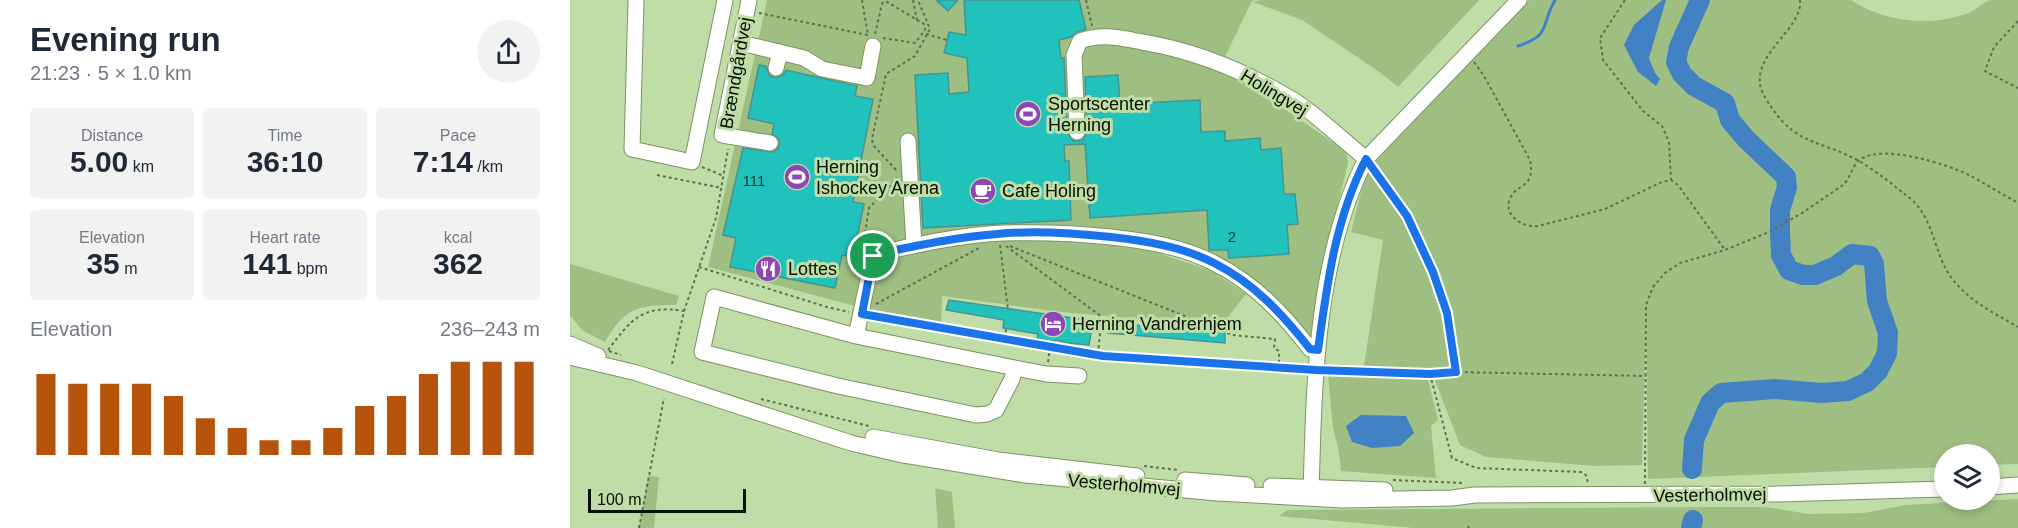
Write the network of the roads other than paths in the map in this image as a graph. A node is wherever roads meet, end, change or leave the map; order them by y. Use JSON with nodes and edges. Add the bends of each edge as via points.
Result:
{"nodes":[{"id":1,"x":636,"y":0,"type":"edge"},
{"id":2,"x":725,"y":0,"type":"edge"},
{"id":3,"x":1519,"y":0,"type":"edge"},
{"id":4,"x":753,"y":6,"type":"edge"},
{"id":5,"x":718,"y":36,"type":"junction"},
{"id":6,"x":872,"y":39,"type":"road end"},
{"id":7,"x":741,"y":42,"type":"junction"},
{"id":8,"x":780,"y":52,"type":"junction"},
{"id":9,"x":776,"y":68,"type":"dead end"},
{"id":10,"x":703,"y":109,"type":"junction"},
{"id":11,"x":726,"y":113,"type":"junction"},
{"id":12,"x":1077,"y":132,"type":"dead end"},
{"id":13,"x":908,"y":141,"type":"dead end"},
{"id":14,"x":770,"y":143,"type":"dead end"},
{"id":15,"x":1366,"y":159,"type":"junction"},
{"id":16,"x":914,"y":246,"type":"junction"},
{"id":17,"x":856,"y":336,"type":"junction"},
{"id":18,"x":570,"y":344,"type":"edge"},
{"id":19,"x":1318,"y":350,"type":"junction"},
{"id":20,"x":570,"y":357,"type":"edge"},
{"id":21,"x":1015,"y":368,"type":"junction"},
{"id":22,"x":637,"y":373,"type":"junction"},
{"id":23,"x":1079,"y":376,"type":"dead end"},
{"id":24,"x":2018,"y":485,"type":"edge"},
{"id":25,"x":2000,"y":486,"type":"edge"},
{"id":26,"x":1934,"y":489,"type":"edge"},
{"id":27,"x":1311,"y":493,"type":"junction"}],
"edges":[{"from":1,"to":10,"type":"street","via":[[632,149],[692,162]]},
{"from":2,"to":5,"type":"street"},
{"from":3,"to":15,"type":"street"},
{"from":4,"to":7,"type":"street","name":"Brændgårdvej"},
{"from":5,"to":7,"type":"street"},
{"from":5,"to":10,"type":"street"},
{"from":6,"to":8,"type":"street","via":[[867,78],[822,69],[804,58]]},
{"from":7,"to":8,"type":"street"},
{"from":7,"to":11,"type":"street","name":"Brændgårdvej"},
{"from":8,"to":9,"type":"street"},
{"from":10,"to":11,"type":"street"},
{"from":11,"to":14,"type":"street","name":"Brændgårdvej","via":[[722,135]]},
{"from":12,"to":15,"type":"street","name":"Holingvej","via":[[1074,55],[1080,41],[1095,36],[1197,54],[1232,68],[1296,102]]},
{"from":13,"to":16,"type":"street"},
{"from":15,"to":19,"type":"street","via":[[1352,186],[1340,226]]},
{"from":16,"to":17,"type":"street","via":[[873,256]]},
{"from":16,"to":19,"type":"street","via":[[1000,233],[1048,233],[1138,240],[1178,248],[1216,264],[1247,284],[1275,307],[1310,349]]},
{"from":17,"to":21,"type":"street"},
{"from":17,"to":21,"type":"street","via":[[714,297],[702,352],[976,416],[996,410]]},
{"from":18,"to":22,"type":"street","name":"Vesterholmvej"},
{"from":19,"to":27,"type":"street"},
{"from":20,"to":22,"type":"street","name":"Vesterholmvej"},
{"from":21,"to":23,"type":"street"},
{"from":22,"to":27,"type":"street","name":"Vesterholmvej","via":[[889,452],[1025,475],[1206,492]]},
{"from":24,"to":25,"type":"street"},
{"from":26,"to":27,"type":"street","name":"Vesterholmvej","via":[[1775,494],[1472,489],[1376,500]]}]}
